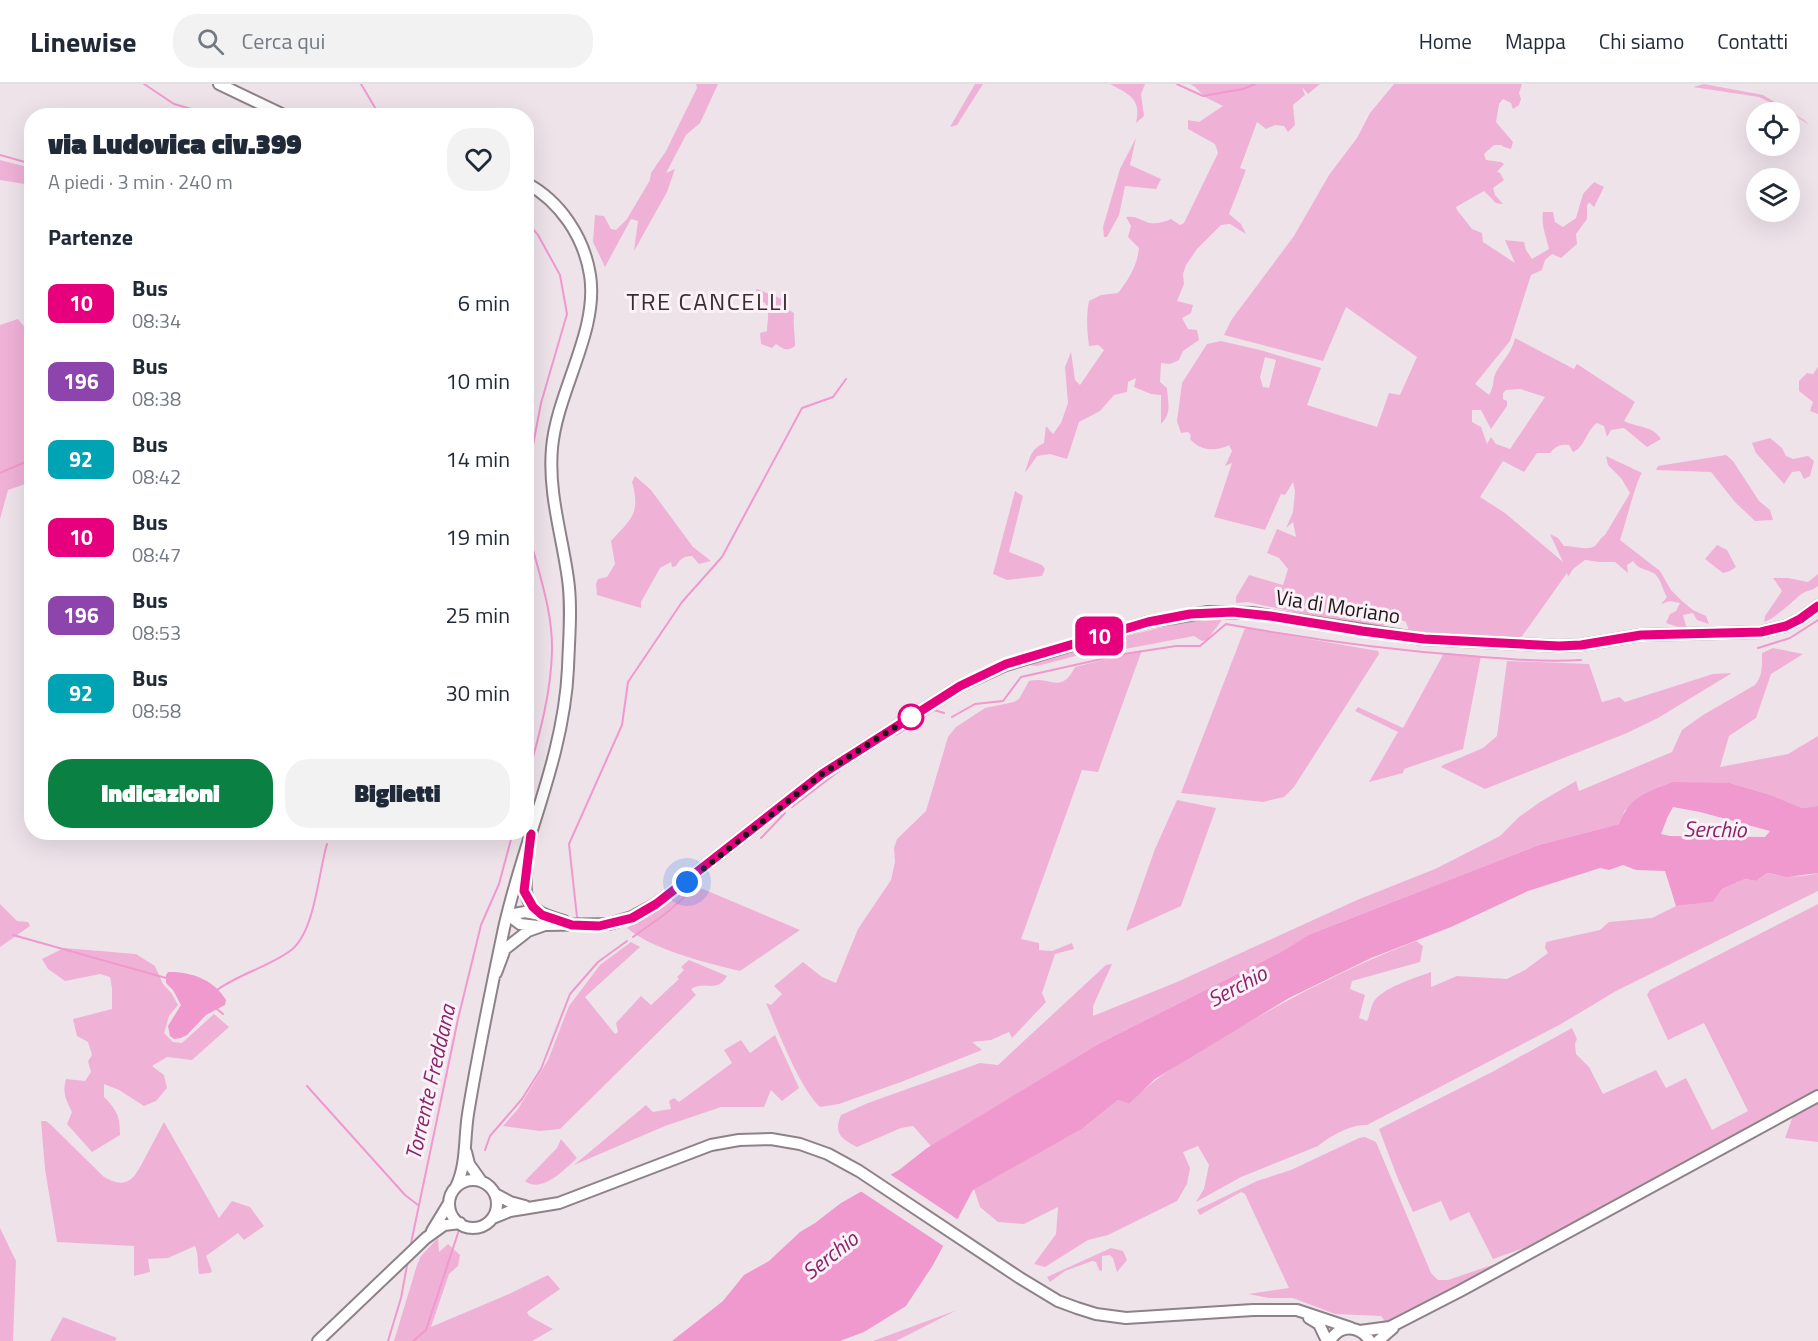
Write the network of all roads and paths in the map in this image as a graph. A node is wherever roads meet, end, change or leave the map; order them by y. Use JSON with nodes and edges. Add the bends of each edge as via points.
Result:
{"nodes":[{"id":1,"x":219,"y":84,"type":"edge"},
{"id":2,"x":269,"y":108,"type":"edge"},
{"id":3,"x":534,"y":188,"type":"edge"},
{"id":4,"x":1818,"y":606,"type":"edge"},
{"id":5,"x":534,"y":824,"type":"edge"},
{"id":6,"x":529,"y":840,"type":"edge"},
{"id":7,"x":530,"y":840,"type":"edge"},
{"id":8,"x":508,"y":915,"type":"junction"},
{"id":9,"x":543,"y":920,"type":"junction"},
{"id":10,"x":496,"y":973,"type":"junction"},
{"id":11,"x":1818,"y":1096,"type":"edge"},
{"id":12,"x":465,"y":1146,"type":"junction"},
{"id":13,"x":481,"y":1181,"type":"junction"},
{"id":14,"x":456,"y":1187,"type":"junction"},
{"id":15,"x":495,"y":1194,"type":"junction"},
{"id":16,"x":449,"y":1203,"type":"junction"},
{"id":17,"x":531,"y":1207,"type":"junction"},
{"id":18,"x":493,"y":1218,"type":"junction"},
{"id":19,"x":460,"y":1223,"type":"junction"},
{"id":20,"x":426,"y":1238,"type":"junction"},
{"id":21,"x":1289,"y":1310,"type":"junction"},
{"id":22,"x":1400,"y":1322,"type":"junction"},
{"id":23,"x":1356,"y":1329,"type":"junction"},
{"id":24,"x":318,"y":1341,"type":"edge"},
{"id":25,"x":1328,"y":1341,"type":"edge"},
{"id":26,"x":1370,"y":1341,"type":"edge"},
{"id":27,"x":1378,"y":1341,"type":"edge"}],
"edges":[{"from":1,"to":2,"type":"main road"},
{"from":3,"to":5,"type":"main road","via":[[548,196],[570,223],[587,260],[592,295],[554,435],[551,476],[570,590],[568,673],[563,720]]},
{"from":4,"to":9,"type":"main road","name":"Via di Moriano","via":[[1786,626],[1761,632],[1641,635],[1559,646],[1413,638],[1233,612],[1190,614],[1148,622],[1006,664],[960,686],[822,774],[656,904],[632,918],[609,924],[572,925]]},
{"from":6,"to":8,"type":"main road"},
{"from":7,"to":9,"type":"main road","via":[[524,891]]},
{"from":8,"to":9,"type":"main road","via":[[525,926]]},
{"from":8,"to":10,"type":"main road"},
{"from":9,"to":10,"type":"main road","name":"Via di Moriano","via":[[505,949]]},
{"from":10,"to":12,"type":"main road"},
{"from":11,"to":22,"type":"main road"},
{"from":12,"to":13,"type":"main road","via":[[469,1164]]},
{"from":12,"to":14,"type":"main road"},
{"from":13,"to":14,"type":"main road","via":[[470,1180]]},
{"from":13,"to":15,"type":"main road"},
{"from":14,"to":16,"type":"main road"},
{"from":15,"to":17,"type":"main road"},
{"from":15,"to":18,"type":"main road"},
{"from":16,"to":19,"type":"main road"},
{"from":16,"to":20,"type":"main road"},
{"from":17,"to":18,"type":"main road"},
{"from":17,"to":21,"type":"main road","via":[[559,1203],[711,1145],[771,1138],[828,1154],[859,1171],[1043,1293],[1077,1308],[1126,1318]]},
{"from":18,"to":19,"type":"main road","via":[[477,1227]]},
{"from":19,"to":20,"type":"main road","via":[[444,1225]]},
{"from":20,"to":24,"type":"main road"},
{"from":21,"to":23,"type":"main road"},
{"from":21,"to":25,"type":"main road","via":[[1319,1324]]},
{"from":22,"to":23,"type":"main road","via":[[1380,1329]]},
{"from":22,"to":27,"type":"main road"},
{"from":23,"to":25,"type":"main road","via":[[1340,1331]]},
{"from":23,"to":26,"type":"main road"}]}
